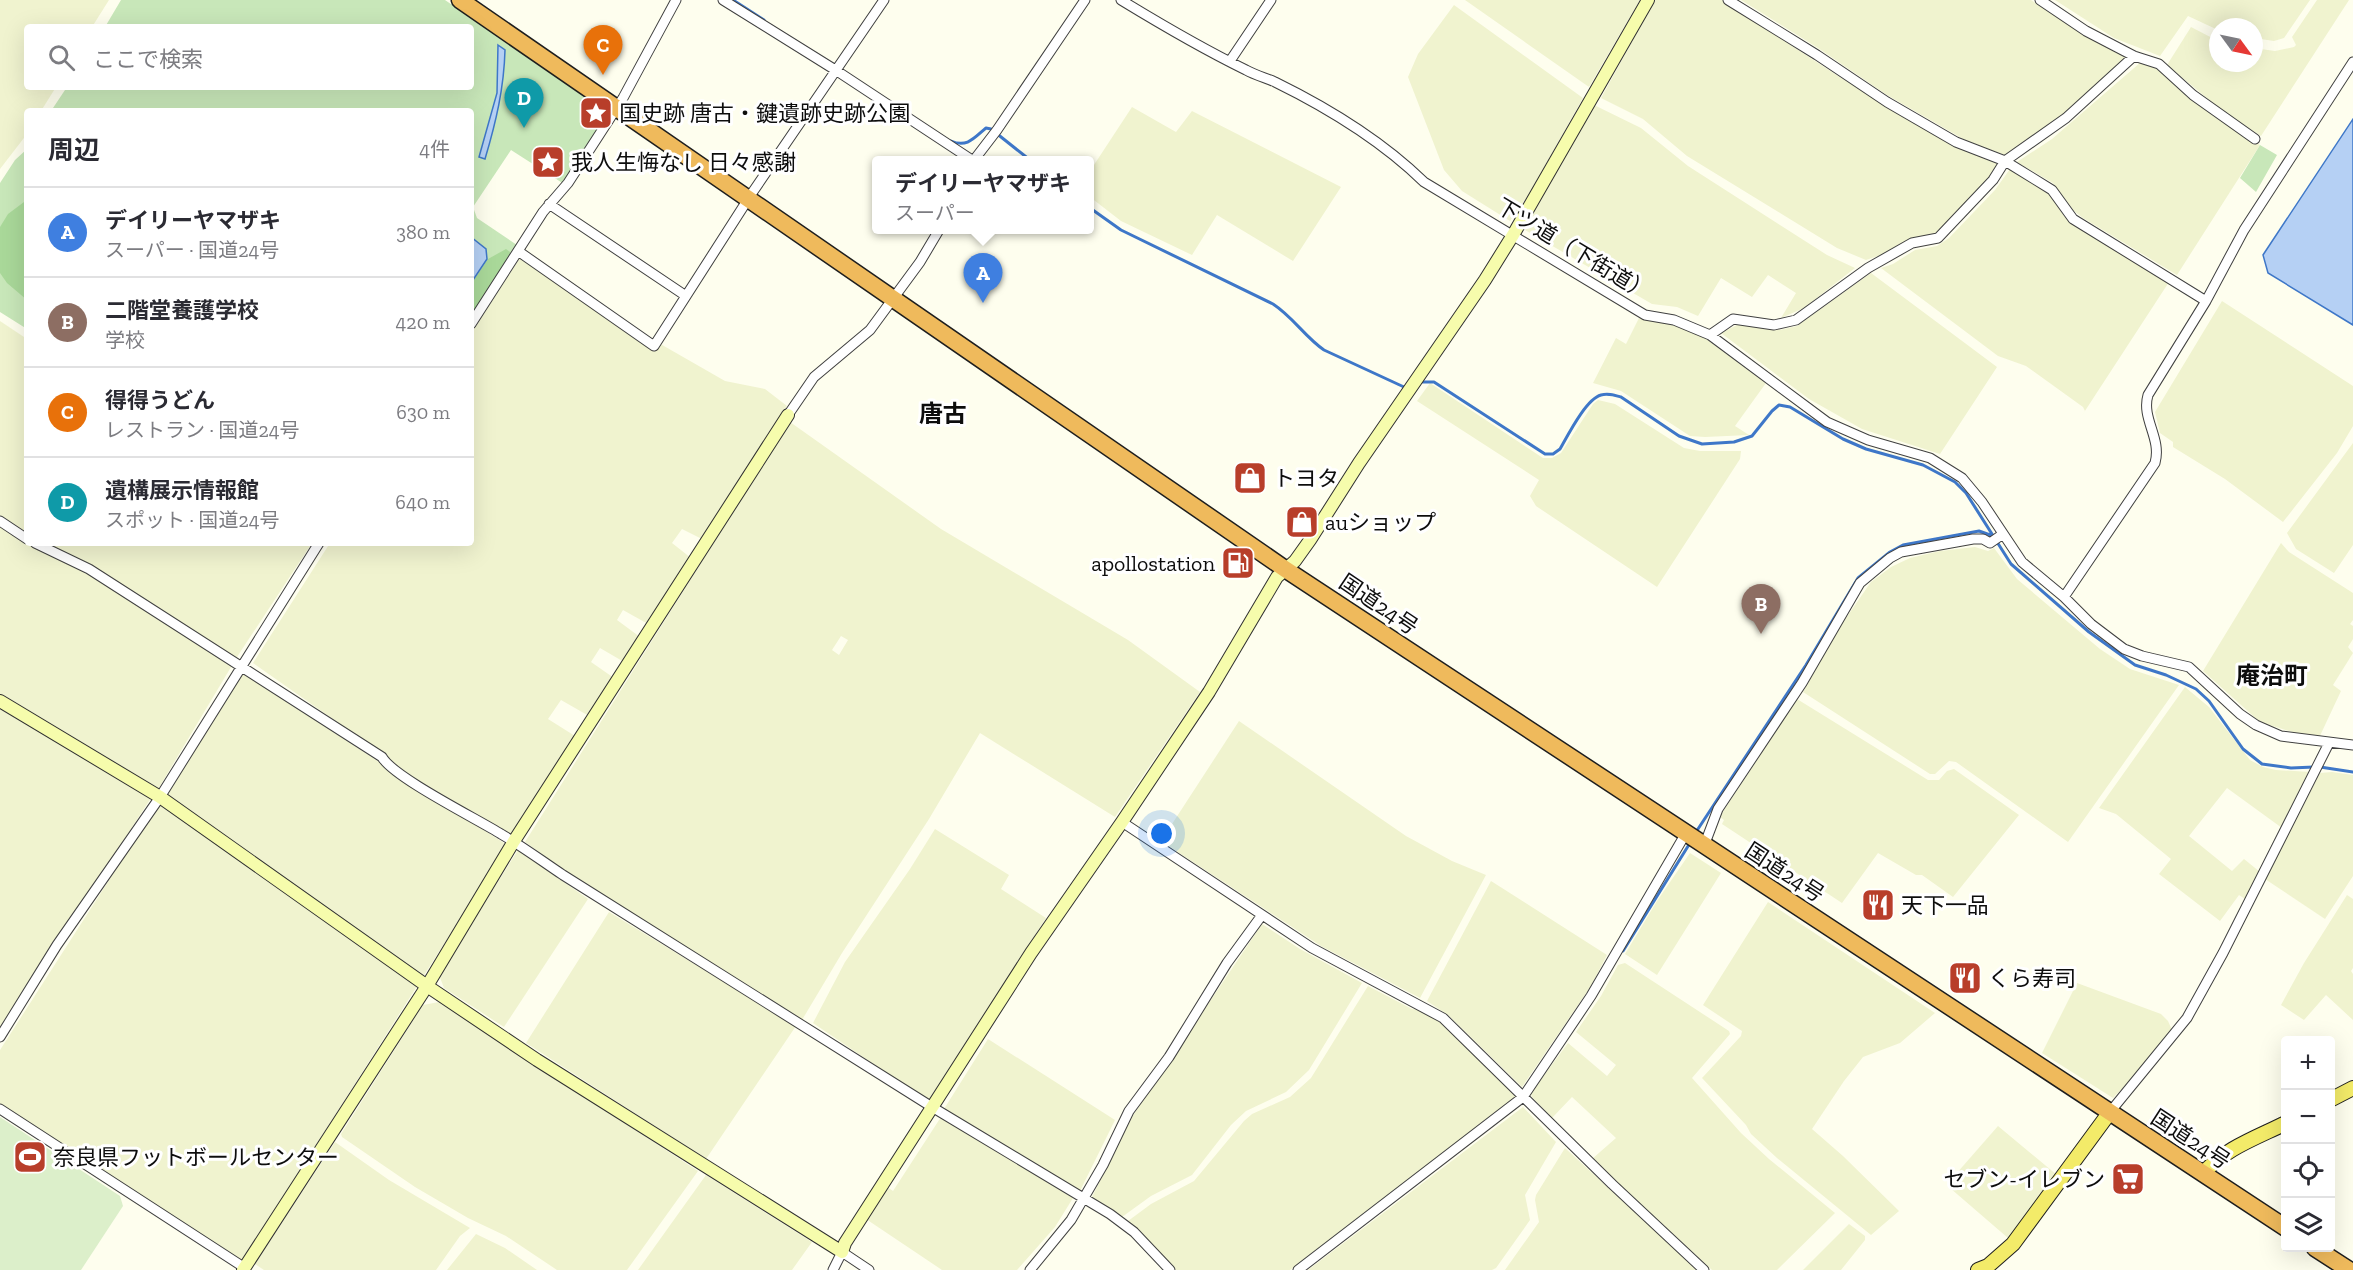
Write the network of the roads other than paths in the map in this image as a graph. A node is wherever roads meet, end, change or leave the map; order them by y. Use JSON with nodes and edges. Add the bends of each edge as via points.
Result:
{"nodes":[{"id":1,"x":460,"y":0,"type":"edge"},
{"id":2,"x":676,"y":0,"type":"edge"},
{"id":3,"x":723,"y":0,"type":"edge"},
{"id":4,"x":884,"y":0,"type":"edge"},
{"id":5,"x":1085,"y":0,"type":"edge"},
{"id":6,"x":1121,"y":0,"type":"edge"},
{"id":7,"x":1271,"y":0,"type":"edge"},
{"id":8,"x":1648,"y":0,"type":"edge"},
{"id":9,"x":1728,"y":0,"type":"edge"},
{"id":10,"x":2040,"y":0,"type":"edge"},
{"id":11,"x":2134,"y":56,"type":"junction"},
{"id":12,"x":1230,"y":61,"type":"junction"},
{"id":13,"x":2353,"y":62,"type":"edge"},
{"id":14,"x":839,"y":68,"type":"junction"},
{"id":15,"x":617,"y":107,"type":"junction"},
{"id":16,"x":2255,"y":139,"type":"dead end"},
{"id":17,"x":967,"y":156,"type":"edge"},
{"id":18,"x":976,"y":156,"type":"edge"},
{"id":19,"x":2005,"y":161,"type":"junction"},
{"id":20,"x":748,"y":199,"type":"junction"},
{"id":21,"x":549,"y":204,"type":"junction"},
{"id":22,"x":936,"y":234,"type":"edge"},
{"id":23,"x":1513,"y":236,"type":"junction"},
{"id":24,"x":518,"y":251,"type":"junction"},
{"id":25,"x":686,"y":296,"type":"junction"},
{"id":26,"x":894,"y":299,"type":"junction"},
{"id":27,"x":2206,"y":301,"type":"junction"},
{"id":28,"x":474,"y":319,"type":"edge"},
{"id":29,"x":1710,"y":335,"type":"junction"},
{"id":30,"x":788,"y":415,"type":"joint"},
{"id":31,"x":0,"y":521,"type":"edge"},
{"id":32,"x":2003,"y":534,"type":"junction"},
{"id":33,"x":24,"y":537,"type":"edge"},
{"id":34,"x":41,"y":546,"type":"edge"},
{"id":35,"x":317,"y":546,"type":"edge"},
{"id":36,"x":1285,"y":569,"type":"junction"},
{"id":37,"x":2064,"y":597,"type":"junction"},
{"id":38,"x":242,"y":667,"type":"junction"},
{"id":39,"x":0,"y":701,"type":"edge"},
{"id":40,"x":2329,"y":743,"type":"junction"},
{"id":41,"x":2353,"y":745,"type":"edge"},
{"id":42,"x":160,"y":797,"type":"junction"},
{"id":43,"x":1122,"y":822,"type":"junction"},
{"id":44,"x":1686,"y":833,"type":"junction"},
{"id":45,"x":514,"y":842,"type":"junction"},
{"id":46,"x":1704,"y":846,"type":"junction"},
{"id":47,"x":1262,"y":915,"type":"junction"},
{"id":48,"x":427,"y":986,"type":"junction"},
{"id":49,"x":0,"y":1037,"type":"edge"},
{"id":50,"x":2353,"y":1088,"type":"edge"},
{"id":51,"x":1523,"y":1097,"type":"junction"},
{"id":52,"x":2335,"y":1098,"type":"edge"},
{"id":53,"x":932,"y":1107,"type":"junction"},
{"id":54,"x":0,"y":1109,"type":"edge"},
{"id":55,"x":2110,"y":1113,"type":"junction"},
{"id":56,"x":2281,"y":1126,"type":"edge"},
{"id":57,"x":2203,"y":1174,"type":"junction"},
{"id":58,"x":1084,"y":1198,"type":"junction"},
{"id":59,"x":2281,"y":1225,"type":"edge"},
{"id":60,"x":842,"y":1252,"type":"junction"},
{"id":61,"x":2321,"y":1252,"type":"edge"},
{"id":62,"x":244,"y":1269,"type":"edge"},
{"id":63,"x":833,"y":1270,"type":"edge"},
{"id":64,"x":869,"y":1270,"type":"edge"},
{"id":65,"x":1030,"y":1270,"type":"edge"},
{"id":66,"x":1170,"y":1270,"type":"edge"},
{"id":67,"x":1298,"y":1270,"type":"edge"},
{"id":68,"x":1704,"y":1270,"type":"edge"},
{"id":69,"x":1978,"y":1270,"type":"edge"},
{"id":70,"x":2349,"y":1270,"type":"edge"}],
"edges":[{"from":1,"to":15,"type":"highway","name":"国道24号"},
{"from":2,"to":15,"type":"street"},
{"from":3,"to":14,"type":"street"},
{"from":4,"to":14,"type":"street"},
{"from":5,"to":18,"type":"street"},
{"from":6,"to":12,"type":"street","name":"下ツ道（下街道）"},
{"from":7,"to":12,"type":"street"},
{"from":8,"to":23,"type":"street"},
{"from":9,"to":19,"type":"street","via":[[1887,102],[1946,136]]},
{"from":10,"to":11,"type":"street","via":[[2086,31]]},
{"from":11,"to":16,"type":"street","via":[[2159,64],[2193,95]]},
{"from":11,"to":19,"type":"street","via":[[2066,118]]},
{"from":12,"to":23,"type":"street","name":"下ツ道（下街道）","via":[[1341,119],[1424,182]]},
{"from":13,"to":27,"type":"street","via":[[2244,230]]},
{"from":14,"to":17,"type":"street"},
{"from":14,"to":20,"type":"street"},
{"from":15,"to":20,"type":"highway","name":"国道24号"},
{"from":15,"to":21,"type":"street","via":[[568,183]]},
{"from":19,"to":27,"type":"street","via":[[2052,190],[2073,219]]},
{"from":19,"to":29,"type":"street","via":[[1993,180],[1938,238],[1912,243],[1868,268],[1796,320],[1774,325],[1733,319]]},
{"from":20,"to":25,"type":"street"},
{"from":20,"to":26,"type":"highway","name":"国道24号"},
{"from":21,"to":24,"type":"street"},
{"from":21,"to":25,"type":"street"},
{"from":22,"to":26,"type":"street"},
{"from":23,"to":29,"type":"street","name":"下ツ道（下街道）","via":[[1645,315],[1674,320]]},
{"from":23,"to":36,"type":"street","via":[[1310,540]]},
{"from":24,"to":25,"type":"street","via":[[654,346]]},
{"from":24,"to":28,"type":"street"},
{"from":26,"to":30,"type":"street","via":[[870,330],[814,377]]},
{"from":26,"to":36,"type":"highway","name":"国道24号"},
{"from":27,"to":37,"type":"street","via":[[2145,404],[2157,445],[2155,463]]},
{"from":29,"to":32,"type":"street","name":"下ツ道（下街道）","via":[[1827,422],[1868,440],[1930,458],[1962,478]]},
{"from":30,"to":45,"type":"street"},
{"from":31,"to":33,"type":"street"},
{"from":32,"to":37,"type":"street","name":"下ツ道（下街道）","via":[[2022,562]]},
{"from":32,"to":46,"type":"street","via":[[1990,543],[1979,538],[1912,549],[1890,558],[1860,583],[1802,683],[1718,809]]},
{"from":34,"to":38,"type":"street","via":[[89,569]]},
{"from":35,"to":38,"type":"street"},
{"from":36,"to":43,"type":"street"},
{"from":36,"to":44,"type":"highway","name":"国道24号"},
{"from":37,"to":40,"type":"street","name":"下ツ道（下街道）","via":[[2124,649],[2189,667],[2256,725],[2281,736]]},
{"from":38,"to":42,"type":"street"},
{"from":38,"to":45,"type":"street","via":[[382,757],[386,765]]},
{"from":39,"to":42,"type":"street"},
{"from":40,"to":41,"type":"street","name":"下ツ道（下街道）"},
{"from":40,"to":55,"type":"street","via":[[2187,1018]]},
{"from":42,"to":48,"type":"street"},
{"from":42,"to":49,"type":"street","via":[[57,945]]},
{"from":43,"to":47,"type":"street"},
{"from":43,"to":53,"type":"street","via":[[1060,909]]},
{"from":44,"to":46,"type":"highway","name":"国道24号"},
{"from":44,"to":51,"type":"street","via":[[1591,996]]},
{"from":45,"to":48,"type":"street"},
{"from":45,"to":53,"type":"street"},
{"from":46,"to":55,"type":"highway","name":"国道24号"},
{"from":47,"to":51,"type":"street","via":[[1312,948],[1443,1018]]},
{"from":47,"to":58,"type":"street","via":[[1129,1111]]},
{"from":48,"to":60,"type":"street"},
{"from":48,"to":62,"type":"street"},
{"from":50,"to":52,"type":"main road"},
{"from":51,"to":67,"type":"street"},
{"from":51,"to":68,"type":"street"},
{"from":53,"to":58,"type":"street"},
{"from":53,"to":60,"type":"street"},
{"from":54,"to":62,"type":"street"},
{"from":55,"to":57,"type":"highway","name":"国道24号"},
{"from":55,"to":69,"type":"main road","via":[[2013,1244]]},
{"from":56,"to":57,"type":"main road","via":[[2225,1154]]},
{"from":57,"to":59,"type":"highway","name":"国道24号"},
{"from":58,"to":65,"type":"street","via":[[1062,1233]]},
{"from":58,"to":66,"type":"street","via":[[1123,1222]]},
{"from":60,"to":63,"type":"street"},
{"from":60,"to":64,"type":"street"},
{"from":61,"to":70,"type":"highway"}]}
